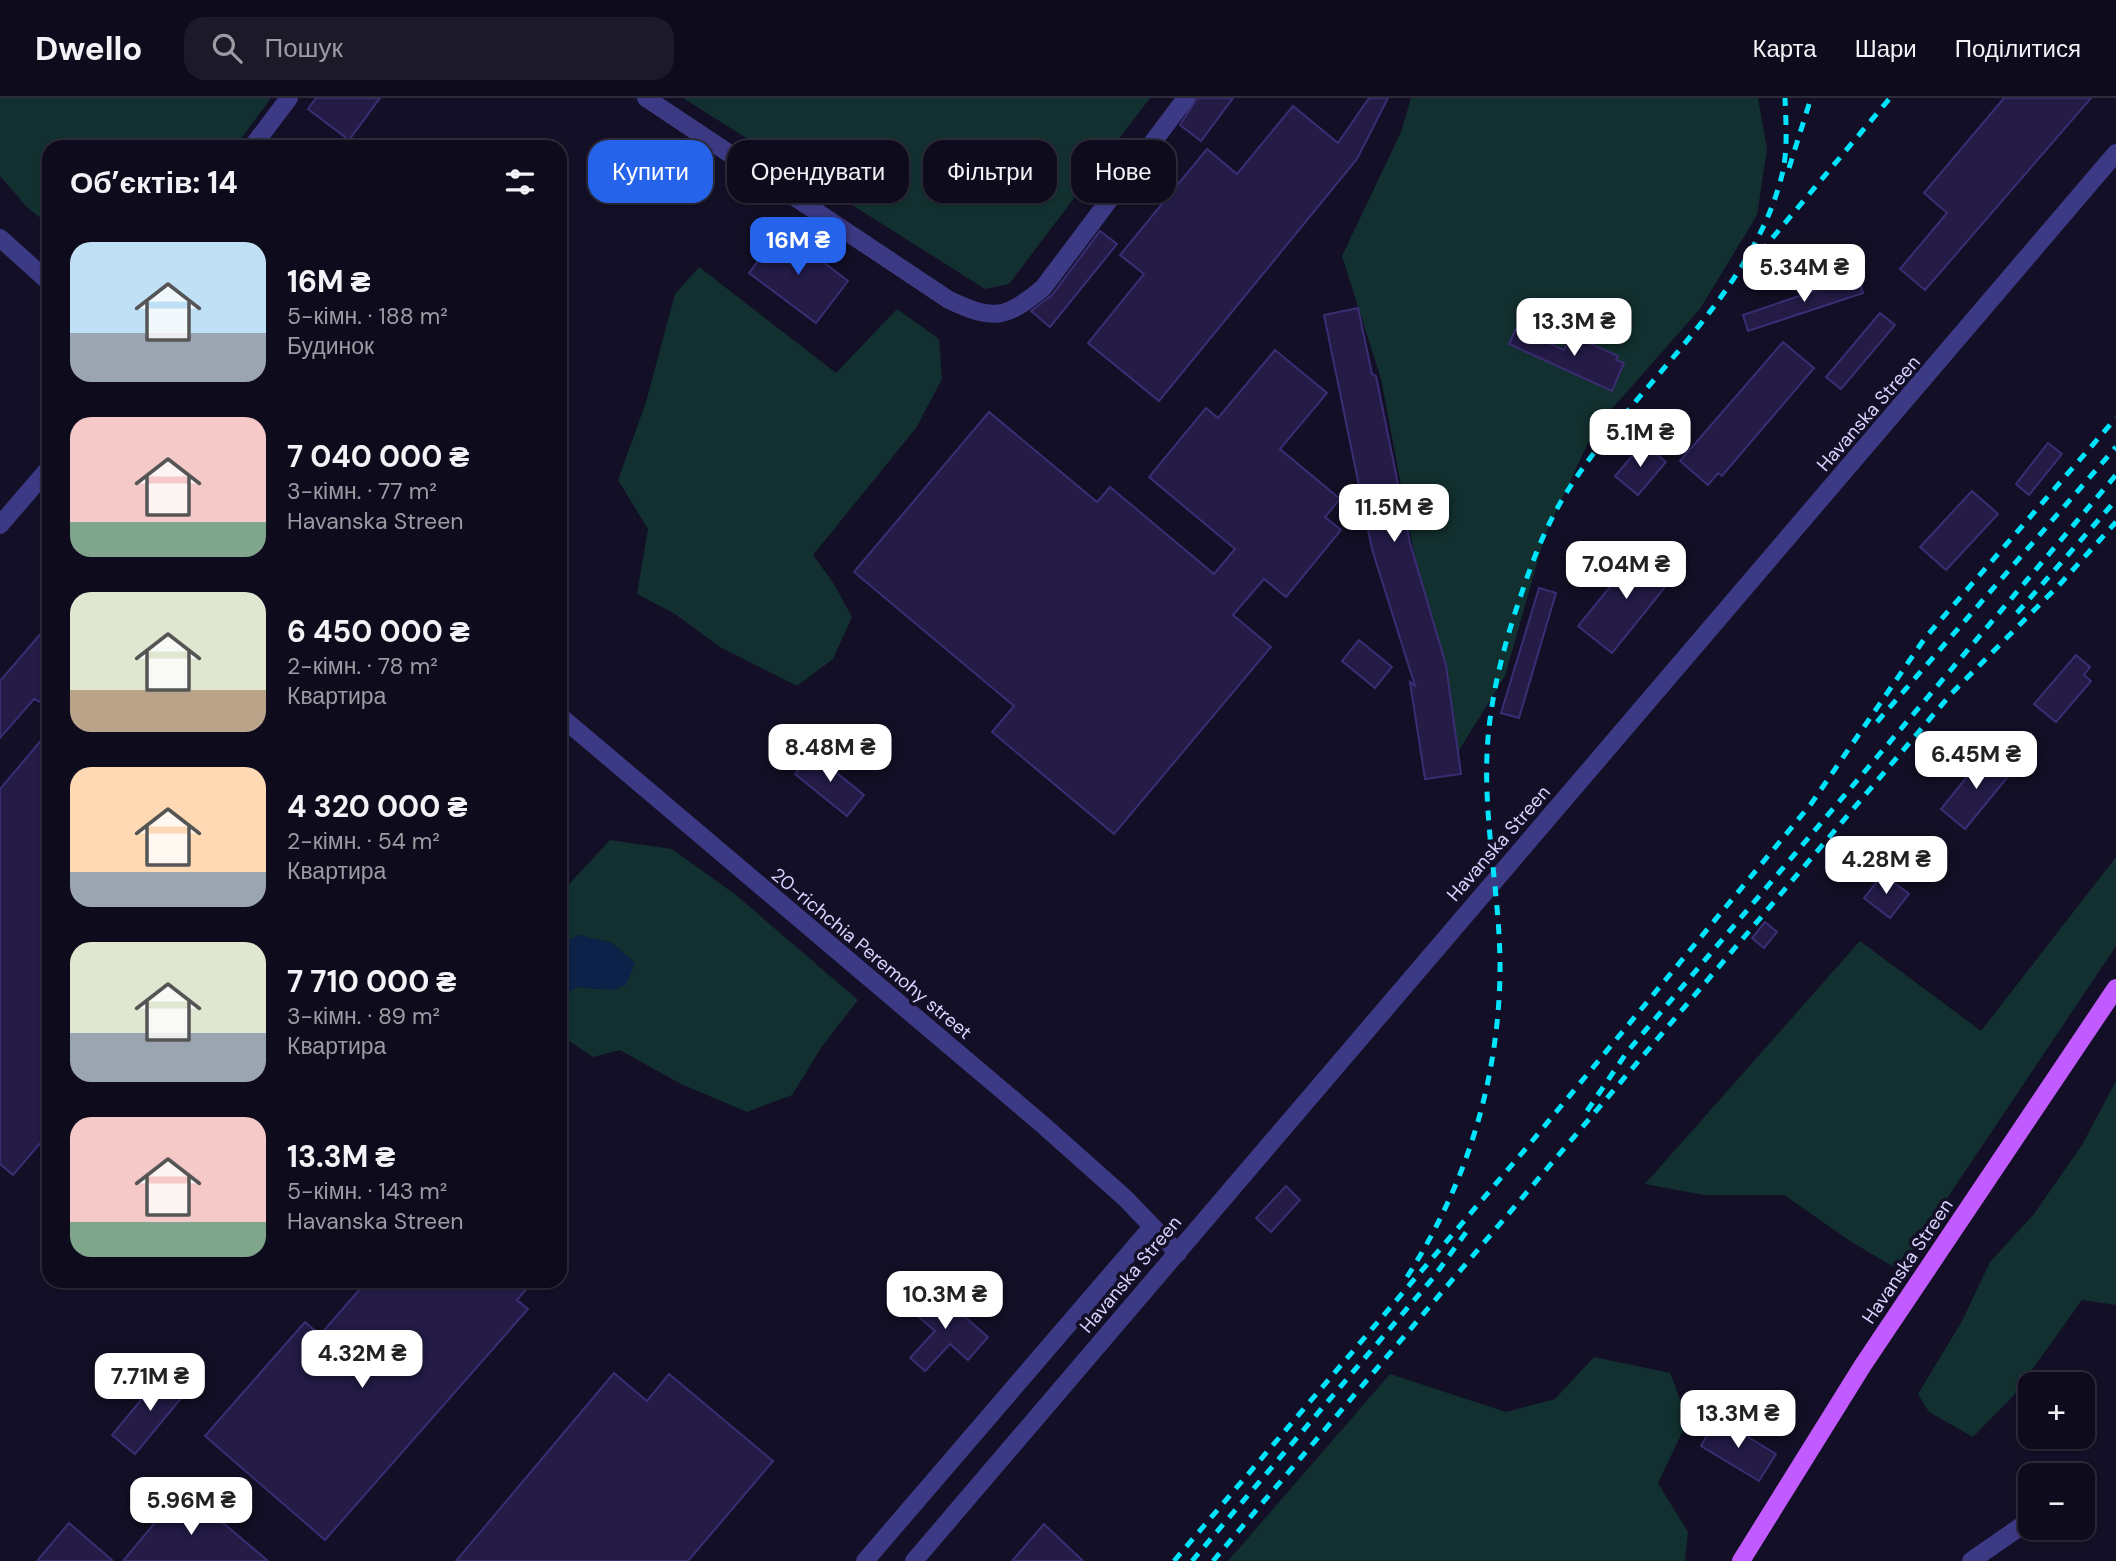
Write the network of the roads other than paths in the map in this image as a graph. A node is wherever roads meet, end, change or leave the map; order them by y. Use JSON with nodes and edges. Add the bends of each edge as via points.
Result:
{"nodes":[{"id":1,"x":289,"y":98,"type":"edge"},
{"id":2,"x":646,"y":98,"type":"edge"},
{"id":3,"x":1186,"y":98,"type":"edge"},
{"id":4,"x":257,"y":140,"type":"edge"},
{"id":5,"x":2116,"y":153,"type":"edge"},
{"id":6,"x":0,"y":238,"type":"edge"},
{"id":7,"x":42,"y":276,"type":"edge"},
{"id":8,"x":42,"y":476,"type":"edge"},
{"id":9,"x":0,"y":525,"type":"edge"},
{"id":10,"x":567,"y":722,"type":"edge"},
{"id":11,"x":2116,"y":988,"type":"edge"},
{"id":12,"x":1151,"y":1228,"type":"junction"},
{"id":13,"x":1178,"y":1253,"type":"junction"},
{"id":14,"x":2018,"y":1528,"type":"edge"},
{"id":15,"x":865,"y":1561,"type":"edge"},
{"id":16,"x":914,"y":1561,"type":"edge"},
{"id":17,"x":1741,"y":1561,"type":"edge"},
{"id":18,"x":1971,"y":1561,"type":"edge"}],
"edges":[{"from":1,"to":4,"type":"street"},
{"from":2,"to":3,"type":"street","via":[[949,300],[982,315],[1016,310],[1043,288]]},
{"from":5,"to":13,"type":"street","name":"Havanska Streen"},
{"from":6,"to":7,"type":"street"},
{"from":8,"to":9,"type":"street"},
{"from":10,"to":12,"type":"street","name":"20-richchia Peremohy street","via":[[1043,1125],[1125,1198]]},
{"from":11,"to":17,"type":"main road","name":"Havanska Streen","via":[[1870,1355]]},
{"from":12,"to":13,"type":"street","name":"20-richchia Peremohy street"},
{"from":12,"to":15,"type":"street","name":"Havanska Streen"},
{"from":13,"to":16,"type":"street","name":"Havanska Streen"},
{"from":14,"to":18,"type":"street"}]}
